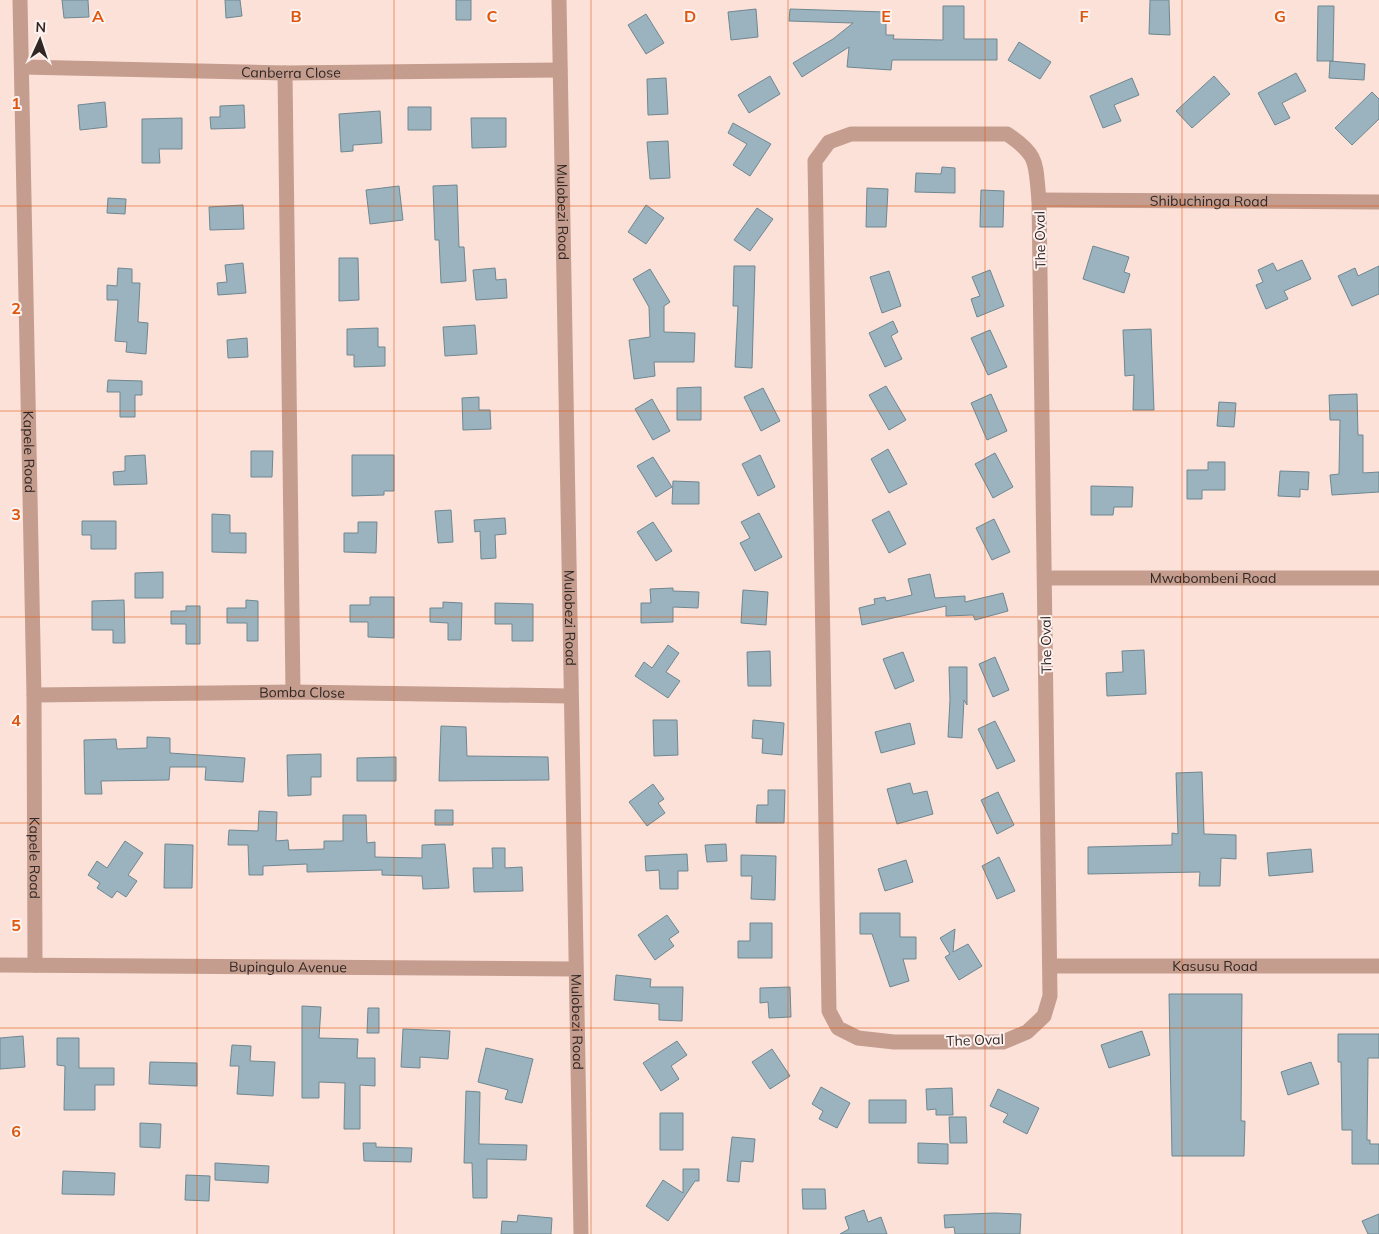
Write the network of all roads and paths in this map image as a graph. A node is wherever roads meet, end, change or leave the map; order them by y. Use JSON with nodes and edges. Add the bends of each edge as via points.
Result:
{"nodes":[{"id":1,"x":20,"y":0,"type":"edge"},
{"id":2,"x":559,"y":0,"type":"edge"},
{"id":3,"x":22,"y":67,"type":"junction"},
{"id":4,"x":560,"y":70,"type":"junction"},
{"id":5,"x":285,"y":73,"type":"junction"},
{"id":6,"x":1039,"y":200,"type":"junction"},
{"id":7,"x":1379,"y":202,"type":"edge"},
{"id":8,"x":1045,"y":578,"type":"junction"},
{"id":9,"x":1379,"y":578,"type":"edge"},
{"id":10,"x":293,"y":692,"type":"junction"},
{"id":11,"x":34,"y":695,"type":"junction"},
{"id":12,"x":570,"y":696,"type":"junction"},
{"id":13,"x":0,"y":965,"type":"edge"},
{"id":14,"x":35,"y":965,"type":"junction"},
{"id":15,"x":1051,"y":966,"type":"junction"},
{"id":16,"x":1379,"y":966,"type":"edge"},
{"id":17,"x":575,"y":969,"type":"junction"},
{"id":18,"x":581,"y":1234,"type":"edge"}],
"edges":[{"from":1,"to":3,"type":"street","name":"Kapele Road"},
{"from":2,"to":4,"type":"street","name":"Mulobezi Road"},
{"from":3,"to":5,"type":"street","name":"Canberra Close"},
{"from":3,"to":11,"type":"street","name":"Kapele Road"},
{"from":4,"to":5,"type":"street","name":"Canberra Close"},
{"from":4,"to":12,"type":"street","name":"Mulobezi Road"},
{"from":5,"to":10,"type":"street"},
{"from":6,"to":7,"type":"street","name":"Shibuchinga Road"},
{"from":6,"to":8,"type":"street","name":"The Oval"},
{"from":6,"to":15,"type":"street","name":"The Oval","via":[[1034,158],[1026,146],[1008,134],[851,134],[829,142],[815,161],[829,1011],[838,1028],[858,1038],[894,1042],[1003,1042],[1027,1032],[1044,1016],[1050,996]]},
{"from":8,"to":9,"type":"street","name":"Mwabombeni Road"},
{"from":8,"to":15,"type":"street","name":"The Oval"},
{"from":10,"to":11,"type":"street","name":"Bomba Close"},
{"from":10,"to":12,"type":"street","name":"Bomba Close"},
{"from":11,"to":14,"type":"street","name":"Kapele Road"},
{"from":12,"to":17,"type":"street","name":"Mulobezi Road"},
{"from":13,"to":14,"type":"street","name":"Bupingulo Avenue"},
{"from":14,"to":17,"type":"street","name":"Bupingulo Avenue"},
{"from":15,"to":16,"type":"street","name":"Kasusu Road"},
{"from":17,"to":18,"type":"street","name":"Mulobezi Road"}]}
